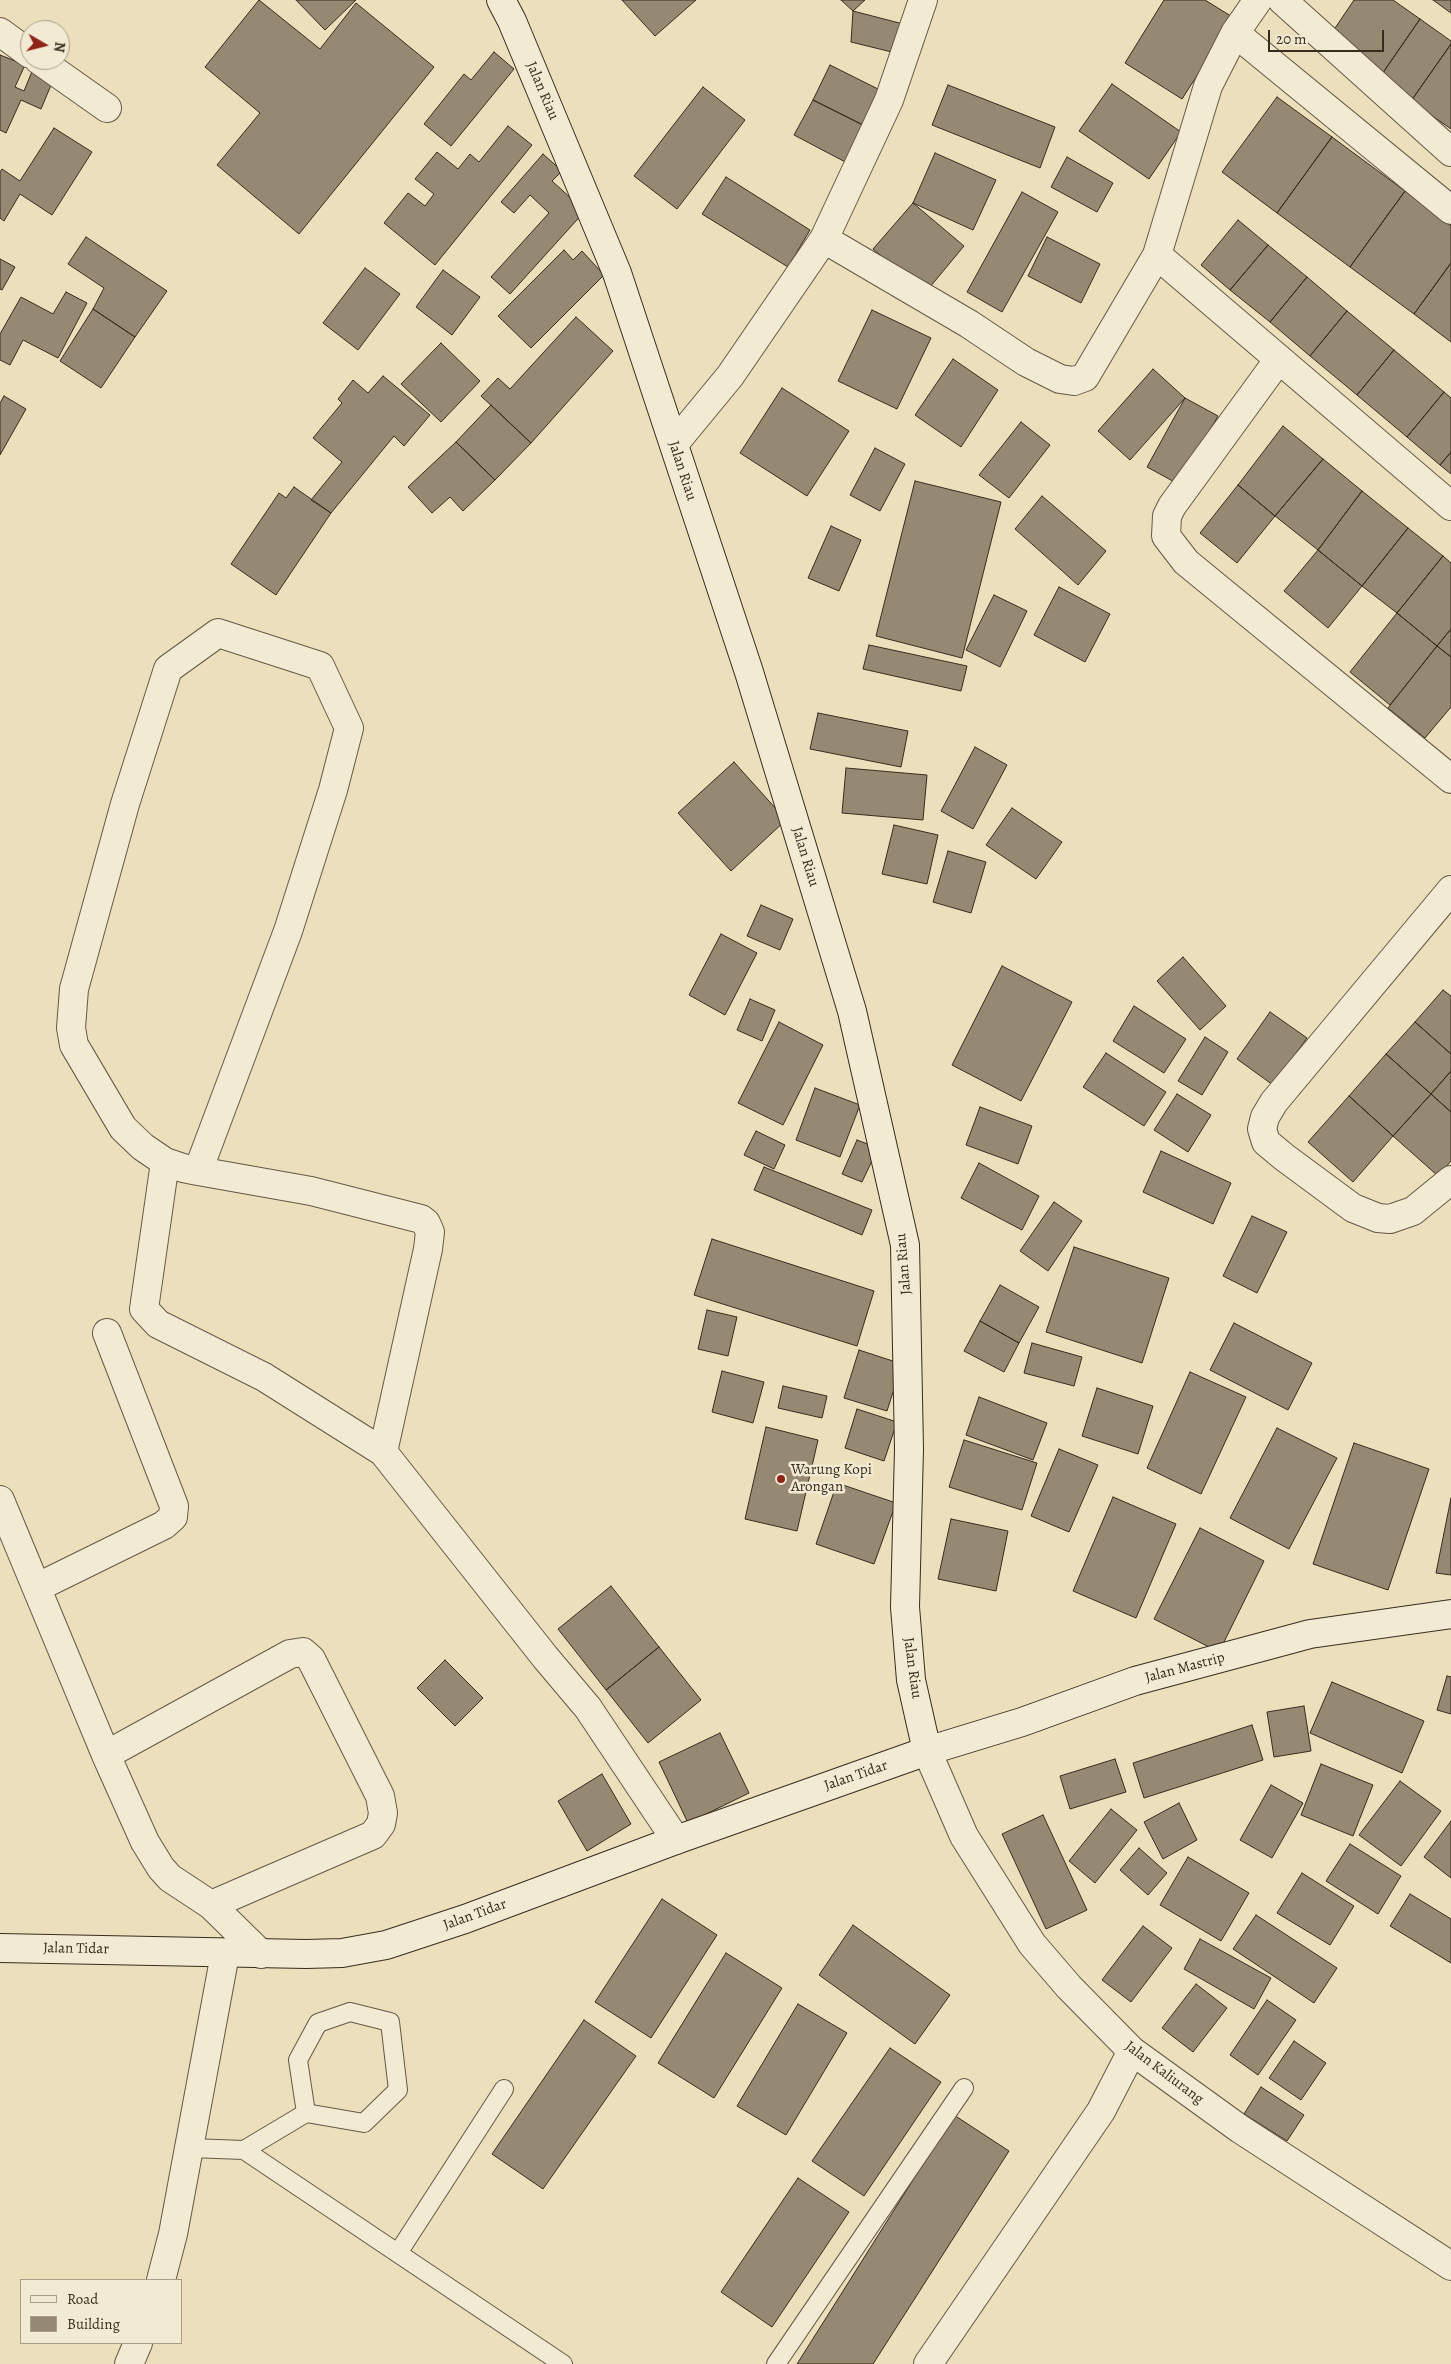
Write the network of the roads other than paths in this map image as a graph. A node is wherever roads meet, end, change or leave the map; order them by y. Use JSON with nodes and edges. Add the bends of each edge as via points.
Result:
{"nodes":[{"id":1,"x":501,"y":0,"type":"edge"},
{"id":2,"x":924,"y":0,"type":"edge"},
{"id":3,"x":1258,"y":0,"type":"edge"},
{"id":4,"x":1282,"y":0,"type":"edge"},
{"id":5,"x":0,"y":32,"type":"edge"},
{"id":6,"x":1235,"y":33,"type":"junction"},
{"id":7,"x":20,"y":47,"type":"edge"},
{"id":8,"x":53,"y":70,"type":"edge"},
{"id":9,"x":107,"y":108,"type":"dead end"},
{"id":10,"x":1451,"y":152,"type":"edge"},
{"id":11,"x":1451,"y":210,"type":"edge"},
{"id":12,"x":824,"y":239,"type":"junction"},
{"id":13,"x":1157,"y":255,"type":"junction"},
{"id":14,"x":1279,"y":359,"type":"junction"},
{"id":15,"x":674,"y":444,"type":"junction"},
{"id":16,"x":1451,"y":506,"type":"edge"},
{"id":17,"x":1451,"y":780,"type":"edge"},
{"id":18,"x":1451,"y":890,"type":"edge"},
{"id":19,"x":165,"y":1162,"type":"junction"},
{"id":20,"x":198,"y":1171,"type":"junction"},
{"id":21,"x":1451,"y":1180,"type":"edge"},
{"id":22,"x":107,"y":1333,"type":"dead end"},
{"id":23,"x":383,"y":1452,"type":"junction"},
{"id":24,"x":0,"y":1500,"type":"edge"},
{"id":25,"x":38,"y":1587,"type":"junction"},
{"id":26,"x":1451,"y":1614,"type":"edge"},
{"id":27,"x":927,"y":1751,"type":"junction"},
{"id":28,"x":106,"y":1755,"type":"junction"},
{"id":29,"x":676,"y":1840,"type":"junction"},
{"id":30,"x":211,"y":1905,"type":"junction"},
{"id":31,"x":0,"y":1948,"type":"edge"},
{"id":32,"x":225,"y":1954,"type":"junction"},
{"id":33,"x":261,"y":1954,"type":"junction"},
{"id":34,"x":1132,"y":2051,"type":"junction"},
{"id":35,"x":964,"y":2088,"type":"dead end"},
{"id":36,"x":504,"y":2089,"type":"dead end"},
{"id":37,"x":306,"y":2113,"type":"junction"},
{"id":38,"x":190,"y":2148,"type":"junction"},
{"id":39,"x":244,"y":2150,"type":"junction"},
{"id":40,"x":398,"y":2253,"type":"junction"},
{"id":41,"x":1451,"y":2266,"type":"edge"},
{"id":42,"x":161,"y":2279,"type":"edge"},
{"id":43,"x":138,"y":2344,"type":"edge"},
{"id":44,"x":936,"y":2361,"type":"edge"},
{"id":45,"x":129,"y":2364,"type":"edge"},
{"id":46,"x":563,"y":2364,"type":"edge"},
{"id":47,"x":776,"y":2364,"type":"edge"}],
"edges":[{"from":1,"to":15,"type":"street","name":"Jalan Riau","via":[[617,273]]},
{"from":2,"to":12,"type":"street","via":[[889,100]]},
{"from":3,"to":6,"type":"street"},
{"from":4,"to":10,"type":"street"},
{"from":5,"to":7,"type":"street"},
{"from":6,"to":11,"type":"street"},
{"from":6,"to":13,"type":"street","via":[[1208,86]]},
{"from":8,"to":9,"type":"street"},
{"from":12,"to":13,"type":"street","via":[[969,324],[1026,362],[1051,376],[1074,381],[1090,371]]},
{"from":12,"to":15,"type":"street","via":[[730,376]]},
{"from":13,"to":14,"type":"street"},
{"from":14,"to":16,"type":"street"},
{"from":14,"to":17,"type":"street","via":[[1172,506],[1166,536],[1186,562]]},
{"from":15,"to":27,"type":"street","name":"Jalan Riau","via":[[749,672],[852,1011],[906,1245],[909,1449],[905,1607],[911,1680]]},
{"from":18,"to":21,"type":"street","via":[[1274,1102],[1262,1130],[1266,1142],[1284,1157],[1353,1208],[1378,1218],[1390,1219],[1414,1211]]},
{"from":19,"to":20,"type":"street"},
{"from":19,"to":20,"type":"street","via":[[122,1128],[74,1045],[71,1010],[124,804],[168,669],[218,633],[320,666],[349,728],[334,790],[288,930]]},
{"from":19,"to":23,"type":"street","via":[[144,1309],[158,1324],[264,1378]]},
{"from":20,"to":23,"type":"street","via":[[311,1191],[421,1219],[426,1223],[430,1232],[428,1249]]},
{"from":22,"to":25,"type":"street","via":[[174,1506],[173,1517],[164,1525]]},
{"from":23,"to":29,"type":"street","via":[[588,1708]]},
{"from":24,"to":25,"type":"street"},
{"from":25,"to":28,"type":"street"},
{"from":26,"to":27,"type":"street","name":"Jalan Mastrip","via":[[1310,1634],[1135,1681],[1022,1722]]},
{"from":27,"to":29,"type":"street","name":"Jalan Tidar"},
{"from":27,"to":34,"type":"street","name":"Jalan Kaliurang","via":[[964,1836],[1032,1944]]},
{"from":28,"to":30,"type":"street","via":[[145,1842],[161,1868],[170,1878]]},
{"from":28,"to":30,"type":"street","via":[[290,1654],[303,1652],[311,1659],[380,1796],[381,1824],[373,1835]]},
{"from":29,"to":33,"type":"street","name":"Jalan Tidar","via":[[386,1945],[342,1953]]},
{"from":30,"to":33,"type":"street"},
{"from":31,"to":32,"type":"street","name":"Jalan Tidar"},
{"from":32,"to":33,"type":"street","name":"Jalan Tidar"},
{"from":32,"to":38,"type":"street"},
{"from":34,"to":41,"type":"street","name":"Jalan Kaliurang","via":[[1240,2129]]},
{"from":34,"to":44,"type":"street","via":[[1101,2111]]},
{"from":35,"to":47,"type":"lane"},
{"from":36,"to":40,"type":"lane"},
{"from":37,"to":37,"type":"lane","via":[[298,2060],[318,2023],[350,2012],[390,2022],[398,2090],[364,2123]]},
{"from":37,"to":39,"type":"lane"},
{"from":38,"to":39,"type":"lane"},
{"from":38,"to":42,"type":"street"},
{"from":39,"to":40,"type":"lane"},
{"from":40,"to":46,"type":"lane"},
{"from":43,"to":45,"type":"street"}]}
